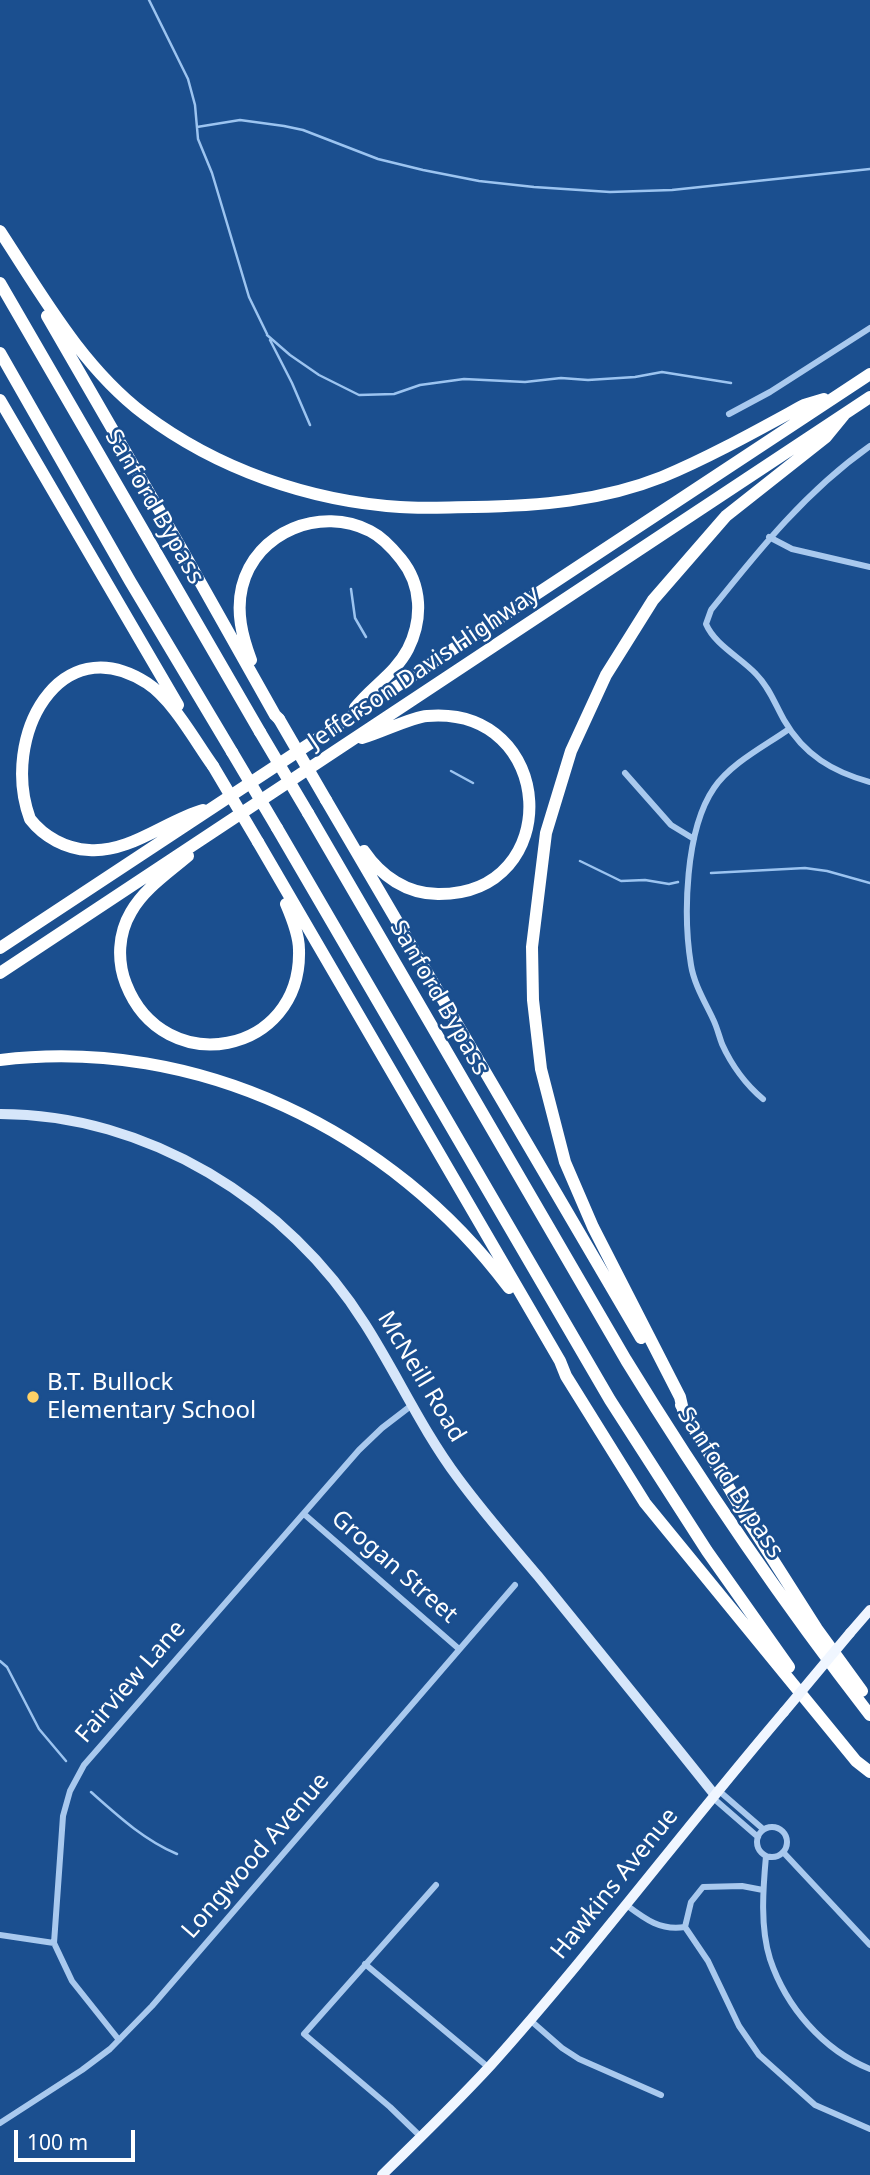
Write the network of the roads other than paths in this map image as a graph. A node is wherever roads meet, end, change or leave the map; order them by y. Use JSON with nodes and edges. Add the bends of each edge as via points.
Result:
{"nodes":[{"id":1,"x":0,"y":234,"type":"edge"},
{"id":2,"x":0,"y":283,"type":"edge"},
{"id":3,"x":870,"y":328,"type":"edge"},
{"id":4,"x":0,"y":354,"type":"edge"},
{"id":5,"x":870,"y":374,"type":"edge"},
{"id":6,"x":838,"y":395,"type":"junction"},
{"id":7,"x":870,"y":397,"type":"edge"},
{"id":8,"x":0,"y":400,"type":"edge"},
{"id":9,"x":729,"y":414,"type":"dead end"},
{"id":10,"x":844,"y":415,"type":"junction"},
{"id":11,"x":870,"y":446,"type":"edge"},
{"id":12,"x":769,"y":537,"type":"junction"},
{"id":13,"x":870,"y":568,"type":"edge"},
{"id":14,"x":29,"y":701,"type":"dead end"},
{"id":15,"x":277,"y":717,"type":"junction"},
{"id":16,"x":346,"y":719,"type":"junction"},
{"id":17,"x":789,"y":729,"type":"junction"},
{"id":18,"x":355,"y":740,"type":"junction"},
{"id":19,"x":213,"y":766,"type":"junction"},
{"id":20,"x":625,"y":773,"type":"dead end"},
{"id":21,"x":9,"y":777,"type":"dead end"},
{"id":22,"x":870,"y":782,"type":"edge"},
{"id":23,"x":326,"y":800,"type":"junction"},
{"id":24,"x":213,"y":807,"type":"junction"},
{"id":25,"x":206,"y":836,"type":"junction"},
{"id":26,"x":694,"y":839,"type":"junction"},
{"id":27,"x":260,"y":846,"type":"junction"},
{"id":28,"x":0,"y":948,"type":"edge"},
{"id":29,"x":0,"y":973,"type":"edge"},
{"id":30,"x":0,"y":1060,"type":"edge"},
{"id":31,"x":763,"y":1100,"type":"dead end"},
{"id":32,"x":0,"y":1114,"type":"edge"},
{"id":33,"x":566,"y":1376,"type":"junction"},
{"id":34,"x":412,"y":1405,"type":"junction"},
{"id":35,"x":684,"y":1410,"type":"junction"},
{"id":36,"x":304,"y":1514,"type":"junction"},
{"id":37,"x":515,"y":1585,"type":"dead end"},
{"id":38,"x":870,"y":1610,"type":"edge"},
{"id":39,"x":459,"y":1649,"type":"junction"},
{"id":40,"x":870,"y":1703,"type":"edge"},
{"id":41,"x":870,"y":1715,"type":"edge"},
{"id":42,"x":870,"y":1772,"type":"edge"},
{"id":43,"x":715,"y":1794,"type":"junction"},
{"id":44,"x":763,"y":1829,"type":"junction"},
{"id":45,"x":758,"y":1837,"type":"junction"},
{"id":46,"x":783,"y":1852,"type":"junction"},
{"id":47,"x":766,"y":1856,"type":"junction"},
{"id":48,"x":436,"y":1885,"type":"dead end"},
{"id":49,"x":763,"y":1890,"type":"junction"},
{"id":50,"x":625,"y":1905,"type":"junction"},
{"id":51,"x":685,"y":1927,"type":"junction"},
{"id":52,"x":0,"y":1935,"type":"edge"},
{"id":53,"x":54,"y":1943,"type":"junction"},
{"id":54,"x":870,"y":1945,"type":"edge"},
{"id":55,"x":365,"y":1964,"type":"junction"},
{"id":56,"x":530,"y":2020,"type":"junction"},
{"id":57,"x":119,"y":2040,"type":"junction"},
{"id":58,"x":488,"y":2067,"type":"junction"},
{"id":59,"x":870,"y":2069,"type":"edge"},
{"id":60,"x":661,"y":2095,"type":"dead end"},
{"id":61,"x":0,"y":2123,"type":"edge"},
{"id":62,"x":870,"y":2129,"type":"edge"},
{"id":63,"x":421,"y":2136,"type":"junction"},
{"id":64,"x":382,"y":2175,"type":"edge"}],
"edges":[{"from":1,"to":6,"type":"highway","via":[[82,352],[143,413],[182,440],[235,467],[285,486],[349,501],[401,507],[518,507],[582,500],[661,477],[804,405]]},
{"from":1,"to":15,"type":"highway"},
{"from":2,"to":41,"type":"highway","name":"Sanford Bypass","bridge":true,"via":[[680,1449],[765,1575]]},
{"from":3,"to":9,"type":"street"},
{"from":4,"to":42,"type":"highway","bridge":true,"via":[[603,1389],[756,1622]]},
{"from":5,"to":6,"type":"highway","name":"Jefferson Davis Highway"},
{"from":6,"to":16,"type":"highway","name":"Jefferson Davis Highway"},
{"from":7,"to":10,"type":"highway","name":"Jefferson Davis Highway"},
{"from":8,"to":19,"type":"highway"},
{"from":10,"to":18,"type":"highway","name":"Jefferson Davis Highway"},
{"from":10,"to":35,"type":"highway","via":[[826,437],[726,516],[653,600],[606,675],[571,751],[546,833],[532,947],[541,1069],[565,1162]]},
{"from":11,"to":12,"type":"street","via":[[810,494]]},
{"from":12,"to":13,"type":"street","via":[[792,549]]},
{"from":12,"to":17,"type":"street","via":[[711,610],[706,624],[711,634],[758,676]]},
{"from":14,"to":19,"type":"highway","via":[[52,680],[75,671],[119,671],[148,683],[162,697]]},
{"from":15,"to":16,"type":"highway","via":[[246,645],[240,620],[243,585],[262,549],[277,536],[321,520],[348,522],[372,531],[393,548],[412,573],[419,604],[408,649]]},
{"from":15,"to":23,"type":"highway","bridge":true},
{"from":16,"to":24,"type":"highway","name":"Jefferson Davis Highway"},
{"from":17,"to":22,"type":"street","via":[[806,750],[832,769]]},
{"from":17,"to":26,"type":"street","via":[[724,776],[704,806]]},
{"from":18,"to":23,"type":"highway","via":[[425,716],[470,720],[490,731],[506,742],[527,777],[531,811],[523,843],[506,868],[474,888],[424,893],[390,879]]},
{"from":18,"to":25,"type":"highway","name":"Jefferson Davis Highway"},
{"from":19,"to":27,"type":"highway","bridge":true},
{"from":20,"to":26,"type":"street","via":[[671,825]]},
{"from":21,"to":24,"type":"highway","via":[[14,794],[36,826],[49,838],[87,850],[118,846]]},
{"from":23,"to":35,"type":"highway"},
{"from":24,"to":28,"type":"highway","name":"Jefferson Davis Highway"},
{"from":25,"to":27,"type":"highway","via":[[146,892],[131,912],[119,950],[132,1001],[151,1024],[172,1038],[194,1044],[219,1045],[259,1032],[289,998],[297,975],[299,949],[293,922]]},
{"from":25,"to":29,"type":"highway","name":"Jefferson Davis Highway"},
{"from":26,"to":31,"type":"street","via":[[687,922],[691,967],[722,1045],[751,1090]]},
{"from":27,"to":33,"type":"highway"},
{"from":30,"to":33,"type":"highway","via":[[80,1057],[167,1067],[245,1089],[322,1124],[397,1172],[463,1233],[518,1301]]},
{"from":32,"to":34,"type":"street","name":"McNeill Road","via":[[63,1120],[146,1143],[247,1197],[307,1248],[332,1278]]},
{"from":33,"to":42,"type":"highway","via":[[645,1503],[856,1761]]},
{"from":34,"to":36,"type":"street","name":"Fairview Lane","via":[[359,1450]]},
{"from":34,"to":43,"type":"street","name":"McNeill Road","via":[[457,1477]]},
{"from":35,"to":40,"type":"highway","via":[[754,1530]]},
{"from":36,"to":39,"type":"street","name":"Grogan Street"},
{"from":36,"to":53,"type":"street","name":"Fairview Lane","via":[[84,1765],[63,1816]]},
{"from":37,"to":39,"type":"street","name":"Longwood Avenue"},
{"from":38,"to":43,"type":"main road","name":"Hawkins Avenue","bridge":true},
{"from":39,"to":57,"type":"street","name":"Longwood Avenue"},
{"from":43,"to":44,"type":"street"},
{"from":43,"to":45,"type":"street"},
{"from":43,"to":50,"type":"main road","name":"Hawkins Avenue"},
{"from":44,"to":45,"type":"street"},
{"from":44,"to":46,"type":"street","via":[[777,1827],[785,1833],[788,1842]]},
{"from":45,"to":47,"type":"street","via":[[758,1848]]},
{"from":46,"to":47,"type":"street"},
{"from":46,"to":54,"type":"street"},
{"from":47,"to":49,"type":"street"},
{"from":48,"to":55,"type":"street"},
{"from":49,"to":51,"type":"street","via":[[703,1887],[691,1902]]},
{"from":49,"to":59,"type":"street","via":[[770,1957],[782,1986],[820,2038]]},
{"from":50,"to":51,"type":"street","via":[[660,1927]]},
{"from":50,"to":56,"type":"main road","name":"Hawkins Avenue"},
{"from":51,"to":62,"type":"street","via":[[759,2055],[816,2105]]},
{"from":52,"to":53,"type":"street"},
{"from":53,"to":57,"type":"street","name":"Fairview Lane","via":[[72,1981]]},
{"from":55,"to":58,"type":"street"},
{"from":55,"to":63,"type":"street","via":[[304,2034]]},
{"from":56,"to":58,"type":"main road","name":"Hawkins Avenue"},
{"from":56,"to":60,"type":"street","via":[[579,2059]]},
{"from":57,"to":61,"type":"street","name":"Longwood Avenue"},
{"from":58,"to":63,"type":"main road","name":"Hawkins Avenue"},
{"from":63,"to":64,"type":"main road","name":"Hawkins Avenue"}]}
